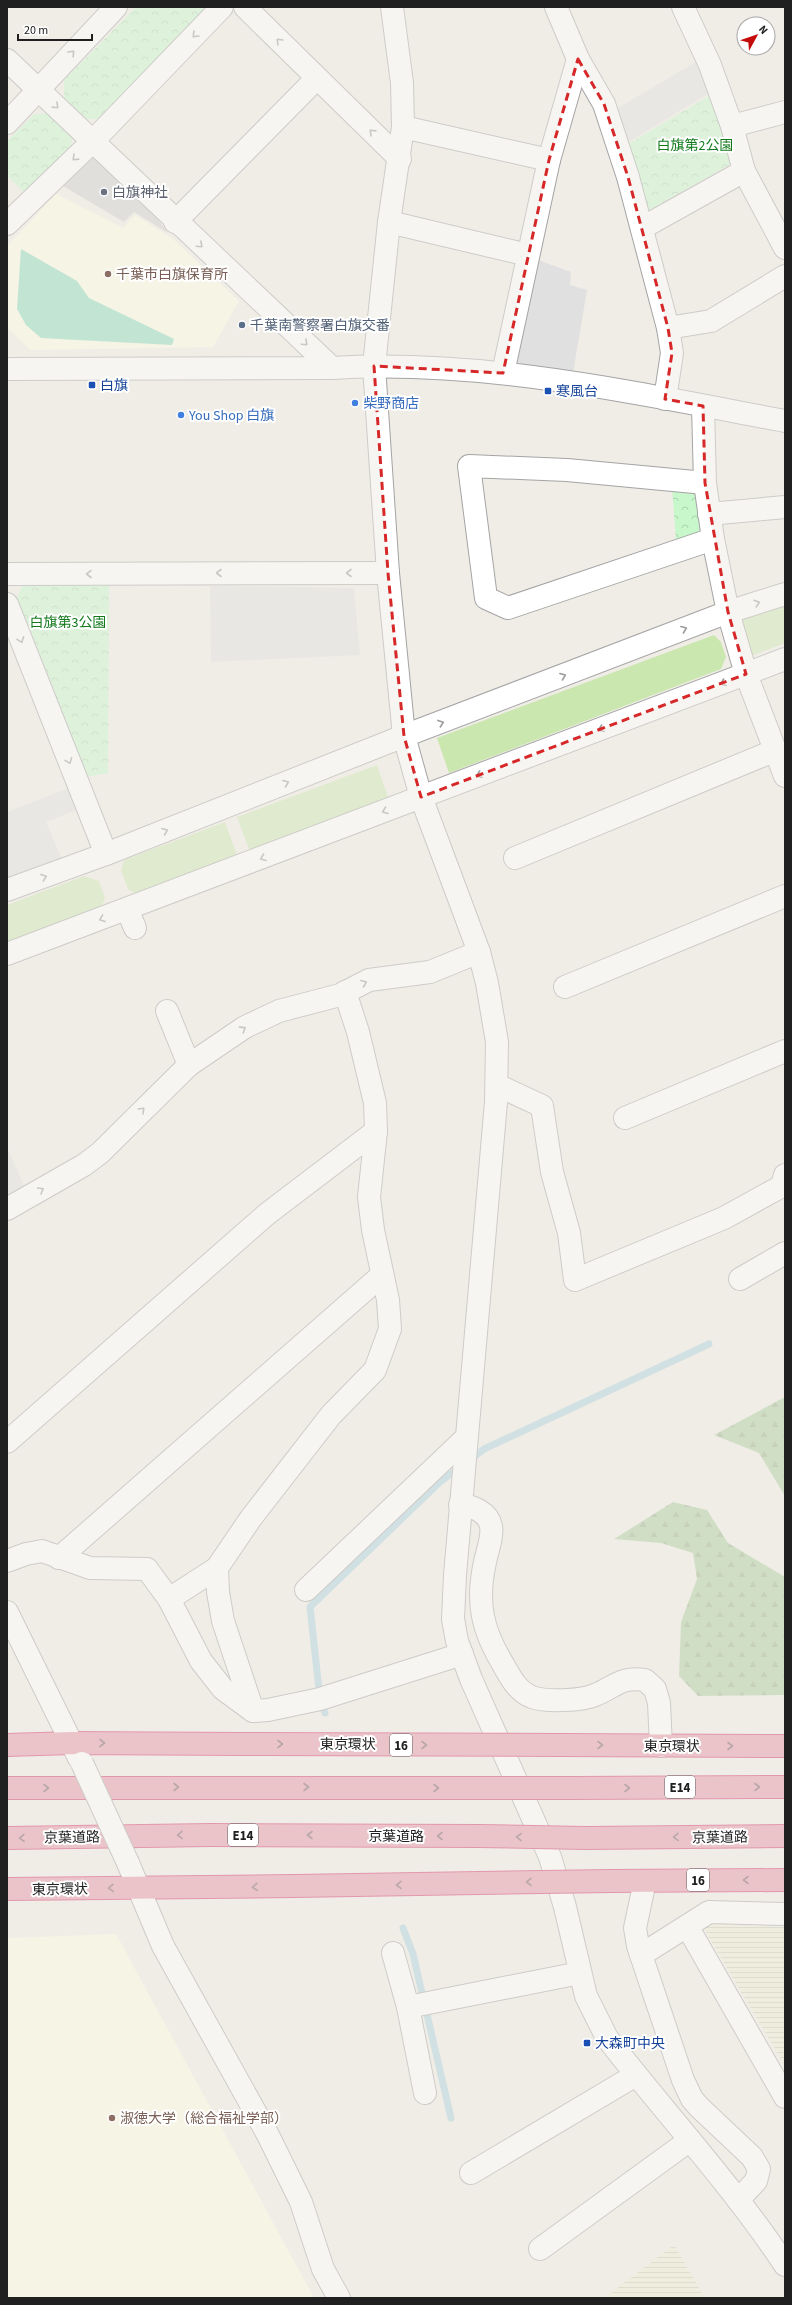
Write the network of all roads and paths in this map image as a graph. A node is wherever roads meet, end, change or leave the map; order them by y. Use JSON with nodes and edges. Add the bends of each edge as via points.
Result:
{"nodes":[{"id":1,"x":116,"y":7,"type":"edge"},
{"id":2,"x":222,"y":7,"type":"edge"},
{"id":3,"x":245,"y":7,"type":"edge"},
{"id":4,"x":392,"y":7,"type":"edge"},
{"id":5,"x":556,"y":7,"type":"edge"},
{"id":6,"x":682,"y":7,"type":"edge"},
{"id":7,"x":578,"y":59,"type":"junction"},
{"id":8,"x":7,"y":60,"type":"edge"},
{"id":9,"x":317,"y":78,"type":"junction"},
{"id":10,"x":38,"y":89,"type":"junction"},
{"id":11,"x":785,"y":112,"type":"edge"},
{"id":12,"x":7,"y":122,"type":"edge"},
{"id":13,"x":732,"y":126,"type":"junction"},
{"id":14,"x":403,"y":127,"type":"junction"},
{"id":15,"x":93,"y":141,"type":"junction"},
{"id":16,"x":400,"y":159,"type":"junction"},
{"id":17,"x":549,"y":160,"type":"junction"},
{"id":18,"x":744,"y":171,"type":"junction"},
{"id":19,"x":175,"y":222,"type":"junction"},
{"id":20,"x":389,"y":222,"type":"junction"},
{"id":21,"x":7,"y":224,"type":"edge"},
{"id":22,"x":642,"y":228,"type":"junction"},
{"id":23,"x":785,"y":248,"type":"edge"},
{"id":24,"x":528,"y":255,"type":"junction"},
{"id":25,"x":785,"y":276,"type":"edge"},
{"id":26,"x":668,"y":328,"type":"junction"},
{"id":27,"x":374,"y":366,"type":"junction"},
{"id":28,"x":332,"y":368,"type":"junction"},
{"id":29,"x":7,"y":369,"type":"edge"},
{"id":30,"x":503,"y":373,"type":"junction"},
{"id":31,"x":665,"y":399,"type":"junction"},
{"id":32,"x":703,"y":406,"type":"junction"},
{"id":33,"x":785,"y":421,"type":"edge"},
{"id":34,"x":705,"y":483,"type":"junction"},
{"id":35,"x":785,"y":507,"type":"edge"},
{"id":36,"x":710,"y":514,"type":"junction"},
{"id":37,"x":713,"y":539,"type":"junction"},
{"id":38,"x":388,"y":573,"type":"junction"},
{"id":39,"x":7,"y":574,"type":"edge"},
{"id":40,"x":785,"y":594,"type":"edge"},
{"id":41,"x":7,"y":604,"type":"edge"},
{"id":42,"x":728,"y":612,"type":"junction"},
{"id":43,"x":785,"y":659,"type":"edge"},
{"id":44,"x":746,"y":674,"type":"junction"},
{"id":45,"x":404,"y":736,"type":"junction"},
{"id":46,"x":779,"y":751,"type":"edge"},
{"id":47,"x":785,"y":776,"type":"edge"},
{"id":48,"x":421,"y":797,"type":"junction"},
{"id":49,"x":106,"y":854,"type":"junction"},
{"id":50,"x":515,"y":858,"type":"dead end"},
{"id":51,"x":7,"y":890,"type":"edge"},
{"id":52,"x":785,"y":896,"type":"edge"},
{"id":53,"x":479,"y":952,"type":"junction"},
{"id":54,"x":7,"y":954,"type":"edge"},
{"id":55,"x":565,"y":987,"type":"dead end"},
{"id":56,"x":345,"y":992,"type":"junction"},
{"id":57,"x":167,"y":1011,"type":"dead end"},
{"id":58,"x":785,"y":1051,"type":"edge"},
{"id":59,"x":189,"y":1065,"type":"junction"},
{"id":60,"x":496,"y":1085,"type":"junction"},
{"id":61,"x":625,"y":1118,"type":"dead end"},
{"id":62,"x":376,"y":1131,"type":"junction"},
{"id":63,"x":785,"y":1175,"type":"edge"},
{"id":64,"x":7,"y":1209,"type":"edge"},
{"id":65,"x":785,"y":1253,"type":"edge"},
{"id":66,"x":382,"y":1275,"type":"junction"},
{"id":67,"x":740,"y":1280,"type":"dead end"},
{"id":68,"x":466,"y":1438,"type":"junction"},
{"id":69,"x":7,"y":1442,"type":"edge"},
{"id":70,"x":460,"y":1505,"type":"junction"},
{"id":71,"x":59,"y":1558,"type":"junction"},
{"id":72,"x":7,"y":1561,"type":"edge"},
{"id":73,"x":217,"y":1568,"type":"junction"},
{"id":74,"x":306,"y":1590,"type":"dead end"},
{"id":75,"x":169,"y":1599,"type":"junction"},
{"id":76,"x":7,"y":1612,"type":"edge"},
{"id":77,"x":462,"y":1654,"type":"junction"},
{"id":78,"x":252,"y":1711,"type":"junction"},
{"id":79,"x":72,"y":1743,"type":"junction"},
{"id":80,"x":7,"y":1745,"type":"edge"},
{"id":81,"x":661,"y":1746,"type":"junction"},
{"id":82,"x":785,"y":1746,"type":"edge"},
{"id":83,"x":785,"y":1787,"type":"edge"},
{"id":84,"x":7,"y":1788,"type":"edge"},
{"id":85,"x":785,"y":1836,"type":"edge"},
{"id":86,"x":7,"y":1838,"type":"edge"},
{"id":87,"x":785,"y":1880,"type":"edge"},
{"id":88,"x":645,"y":1881,"type":"junction"},
{"id":89,"x":140,"y":1888,"type":"junction"},
{"id":90,"x":7,"y":1889,"type":"edge"},
{"id":91,"x":785,"y":1914,"type":"edge"},
{"id":92,"x":687,"y":1926,"type":"junction"},
{"id":93,"x":393,"y":1953,"type":"dead end"},
{"id":94,"x":641,"y":1954,"type":"junction"},
{"id":95,"x":580,"y":1973,"type":"junction"},
{"id":96,"x":408,"y":2007,"type":"junction"},
{"id":97,"x":636,"y":2075,"type":"junction"},
{"id":98,"x":425,"y":2093,"type":"dead end"},
{"id":99,"x":785,"y":2097,"type":"edge"},
{"id":100,"x":690,"y":2140,"type":"junction"},
{"id":101,"x":471,"y":2173,"type":"dead end"},
{"id":102,"x":738,"y":2200,"type":"junction"},
{"id":103,"x":540,"y":2249,"type":"dead end"},
{"id":104,"x":785,"y":2265,"type":"edge"},
{"id":105,"x":339,"y":2298,"type":"edge"}],
"edges":[{"from":10,"to":1,"type":"street","one_way":true},
{"from":2,"to":15,"type":"street","one_way":true},
{"from":9,"to":3,"type":"street","one_way":true},
{"from":4,"to":14,"type":"street","via":[[402,83]]},
{"from":5,"to":7,"type":"street"},
{"from":6,"to":13,"type":"street","via":[[710,65]]},
{"from":7,"to":17,"type":"street"},
{"from":7,"to":22,"type":"street","via":[[604,104]]},
{"from":8,"to":10,"type":"street"},
{"from":16,"to":9,"type":"street","one_way":true},
{"from":9,"to":19,"type":"street"},
{"from":10,"to":12,"type":"street"},
{"from":10,"to":15,"type":"street","one_way":true},
{"from":11,"to":13,"type":"street"},
{"from":13,"to":18,"type":"street"},
{"from":14,"to":16,"type":"street"},
{"from":14,"to":17,"type":"street"},
{"from":15,"to":19,"type":"street"},
{"from":15,"to":21,"type":"street","one_way":true},
{"from":16,"to":20,"type":"street"},
{"from":17,"to":24,"type":"street"},
{"from":18,"to":22,"type":"street"},
{"from":18,"to":23,"type":"street"},
{"from":19,"to":28,"type":"street","one_way":true},
{"from":20,"to":24,"type":"street"},
{"from":20,"to":27,"type":"street"},
{"from":22,"to":26,"type":"street"},
{"from":24,"to":30,"type":"street"},
{"from":25,"to":26,"type":"street","via":[[711,320]]},
{"from":26,"to":31,"type":"street","via":[[672,353]]},
{"from":27,"to":28,"type":"street"},
{"from":27,"to":30,"type":"street"},
{"from":27,"to":38,"type":"street"},
{"from":28,"to":29,"type":"street"},
{"from":30,"to":31,"type":"street"},
{"from":31,"to":32,"type":"street"},
{"from":32,"to":33,"type":"street"},
{"from":32,"to":34,"type":"street"},
{"from":34,"to":36,"type":"street"},
{"from":34,"to":37,"type":"street","via":[[567,470],[469,466],[486,598],[508,608]]},
{"from":35,"to":36,"type":"street"},
{"from":36,"to":37,"type":"street"},
{"from":37,"to":42,"type":"street"},
{"from":38,"to":39,"type":"street","one_way":true},
{"from":38,"to":45,"type":"street"},
{"from":42,"to":40,"type":"street","one_way":true},
{"from":41,"to":49,"type":"street","one_way":true},
{"from":42,"to":44,"type":"street"},
{"from":45,"to":42,"type":"street","one_way":true},
{"from":43,"to":44,"type":"street"},
{"from":44,"to":46,"type":"street"},
{"from":44,"to":48,"type":"street","one_way":true},
{"from":45,"to":48,"type":"street"},
{"from":49,"to":45,"type":"street","one_way":true},
{"from":46,"to":47,"type":"street"},
{"from":46,"to":50,"type":"street"},
{"from":48,"to":53,"type":"street"},
{"from":48,"to":54,"type":"street","one_way":true,"via":[[131,919]]},
{"from":51,"to":49,"type":"street","one_way":true},
{"from":52,"to":55,"type":"street"},
{"from":56,"to":53,"type":"street","one_way":true,"via":[[369,980],[430,972]]},
{"from":53,"to":60,"type":"street","via":[[494,1022]]},
{"from":59,"to":56,"type":"street","one_way":true,"via":[[261,1019],[279,1011]]},
{"from":56,"to":62,"type":"street","via":[[369,1075],[375,1103]]},
{"from":57,"to":59,"type":"street"},
{"from":58,"to":61,"type":"street"},
{"from":64,"to":59,"type":"street","one_way":true,"via":[[84,1165],[100,1153]]},
{"from":60,"to":63,"type":"street","via":[[542,1106],[552,1172],[569,1234],[575,1280],[724,1218],[782,1186]]},
{"from":60,"to":68,"type":"street"},
{"from":62,"to":66,"type":"street","via":[[369,1197]]},
{"from":62,"to":69,"type":"street","via":[[267,1214]]},
{"from":65,"to":67,"type":"street"},
{"from":66,"to":71,"type":"street"},
{"from":66,"to":73,"type":"street","via":[[388,1300],[390,1329],[375,1370],[331,1415],[251,1518]]},
{"from":68,"to":70,"type":"street"},
{"from":68,"to":74,"type":"street"},
{"from":70,"to":77,"type":"street","via":[[453,1619]]},
{"from":70,"to":81,"type":"street","via":[[470,1506],[484,1513],[491,1526],[480,1608],[490,1642],[518,1688],[529,1696],[542,1700],[583,1698],[594,1696],[624,1679],[645,1680],[655,1689],[659,1703]]},
{"from":71,"to":72,"type":"street","via":[[42,1551]]},
{"from":71,"to":75,"type":"street","via":[[90,1568],[147,1569]]},
{"from":73,"to":75,"type":"street"},
{"from":73,"to":78,"type":"street","via":[[223,1621]]},
{"from":75,"to":78,"type":"street","via":[[201,1661],[223,1689]]},
{"from":76,"to":79,"type":"street"},
{"from":77,"to":78,"type":"street","via":[[320,1698],[268,1710]]},
{"from":77,"to":95,"type":"street","via":[[550,1857],[565,1906]]},
{"from":79,"to":80,"type":"highway","name":"東京環状","number":"16"},
{"from":79,"to":81,"type":"highway","name":"東京環状","number":"16","one_way":true,"bridge":true},
{"from":79,"to":89,"type":"street","bridge":true},
{"from":81,"to":82,"type":"highway","name":"東京環状","number":"16","one_way":true},
{"from":84,"to":83,"type":"highway","number":"E14","one_way":true,"bridge":true},
{"from":85,"to":86,"type":"highway","name":"京葉道路","number":"E14","one_way":true,"bridge":true,"via":[[586,1838],[211,1835]]},
{"from":87,"to":88,"type":"highway","name":"東京環状","number":"16","one_way":true},
{"from":88,"to":89,"type":"highway","name":"東京環状","number":"16","one_way":true,"bridge":true},
{"from":88,"to":94,"type":"street","via":[[634,1928]]},
{"from":89,"to":90,"type":"highway","name":"東京環状","number":"16","one_way":true},
{"from":89,"to":105,"type":"street","via":[[163,1946],[268,2135],[301,2202],[323,2269]]},
{"from":91,"to":92,"type":"street","via":[[708,1912]]},
{"from":92,"to":94,"type":"street"},
{"from":92,"to":99,"type":"street"},
{"from":93,"to":96,"type":"street"},
{"from":94,"to":102,"type":"street","via":[[683,2080],[692,2099],[760,2169],[756,2181]]},
{"from":95,"to":96,"type":"street"},
{"from":95,"to":97,"type":"street","via":[[595,2017],[607,2038]]},
{"from":96,"to":98,"type":"street"},
{"from":97,"to":100,"type":"street"},
{"from":97,"to":101,"type":"street"},
{"from":100,"to":102,"type":"street"},
{"from":100,"to":103,"type":"street"},
{"from":102,"to":104,"type":"street"}]}
